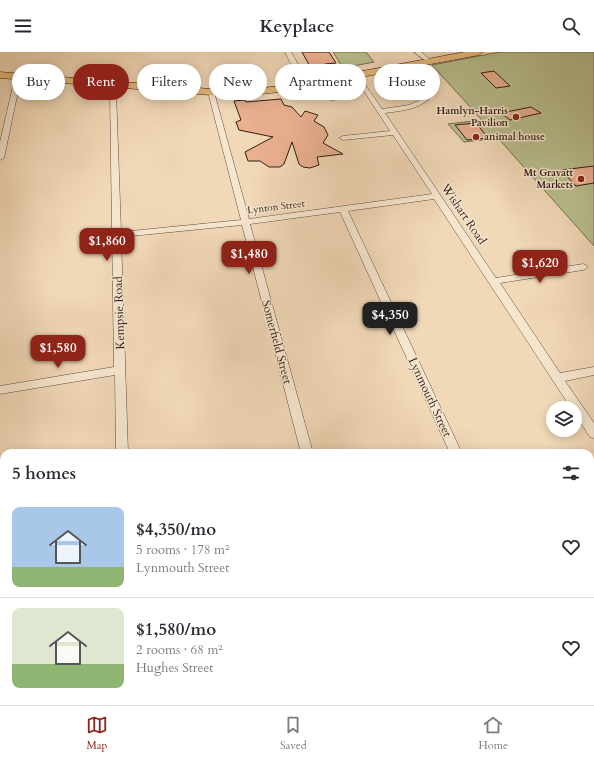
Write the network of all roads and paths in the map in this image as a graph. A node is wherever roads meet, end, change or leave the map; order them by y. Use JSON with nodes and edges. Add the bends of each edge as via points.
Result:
{"nodes":[{"id":1,"x":288,"y":52,"type":"edge"},
{"id":2,"x":453,"y":52,"type":"edge"},
{"id":3,"x":480,"y":52,"type":"edge"},
{"id":4,"x":423,"y":57,"type":"edge"},
{"id":5,"x":294,"y":64,"type":"edge"},
{"id":6,"x":366,"y":70,"type":"edge"},
{"id":7,"x":0,"y":71,"type":"edge"},
{"id":8,"x":0,"y":75,"type":"edge"},
{"id":9,"x":12,"y":76,"type":"edge"},
{"id":10,"x":73,"y":78,"type":"edge"},
{"id":11,"x":129,"y":82,"type":"edge"},
{"id":12,"x":129,"y":83,"type":"edge"},
{"id":13,"x":275,"y":83,"type":"edge"},
{"id":14,"x":209,"y":92,"type":"edge"},
{"id":15,"x":366,"y":92,"type":"edge"},
{"id":16,"x":13,"y":100,"type":"edge"},
{"id":17,"x":113,"y":100,"type":"edge"},
{"id":18,"x":213,"y":100,"type":"edge"},
{"id":19,"x":425,"y":100,"type":"edge"},
{"id":20,"x":380,"y":111,"type":"junction"},
{"id":21,"x":395,"y":133,"type":"junction"},
{"id":22,"x":344,"y":138,"type":"dead end"},
{"id":23,"x":0,"y":158,"type":"edge"},
{"id":24,"x":437,"y":196,"type":"junction"},
{"id":25,"x":343,"y":209,"type":"junction"},
{"id":26,"x":246,"y":222,"type":"junction"},
{"id":27,"x":117,"y":235,"type":"junction"},
{"id":28,"x":583,"y":267,"type":"dead end"},
{"id":29,"x":494,"y":281,"type":"junction"},
{"id":30,"x":120,"y":370,"type":"junction"},
{"id":31,"x":594,"y":372,"type":"edge"},
{"id":32,"x":558,"y":378,"type":"junction"},
{"id":33,"x":0,"y":390,"type":"edge"},
{"id":34,"x":594,"y":434,"type":"edge"},
{"id":35,"x":122,"y":449,"type":"edge"},
{"id":36,"x":306,"y":449,"type":"edge"},
{"id":37,"x":454,"y":449,"type":"edge"}],
"edges":[{"from":1,"to":5,"type":"street"},
{"from":2,"to":4,"type":"main road"},
{"from":3,"to":4,"type":"main road"},
{"from":4,"to":6,"type":"main road"},
{"from":7,"to":10,"type":"main road"},
{"from":8,"to":9,"type":"main road"},
{"from":11,"to":13,"type":"main road","via":[[230,87]]},
{"from":12,"to":14,"type":"main road"},
{"from":15,"to":20,"type":"street","name":"Wishart Road"},
{"from":16,"to":23,"type":"street"},
{"from":17,"to":27,"type":"street","name":"Kempsie Road"},
{"from":18,"to":26,"type":"street","name":"Somerfield Street"},
{"from":19,"to":20,"type":"street","via":[[409,108]]},
{"from":20,"to":21,"type":"street","name":"Wishart Road"},
{"from":21,"to":22,"type":"street"},
{"from":21,"to":24,"type":"street","name":"Wishart Road"},
{"from":24,"to":25,"type":"street","name":"Lynton Street"},
{"from":24,"to":29,"type":"street","name":"Wishart Road"},
{"from":25,"to":26,"type":"street","name":"Lynton Street"},
{"from":25,"to":37,"type":"street","name":"Lynmouth Street"},
{"from":26,"to":27,"type":"street","name":"Lynton Street"},
{"from":26,"to":36,"type":"street","name":"Somerfield Street"},
{"from":27,"to":30,"type":"street","name":"Kempsie Road"},
{"from":28,"to":29,"type":"street"},
{"from":29,"to":32,"type":"street","name":"Wishart Road"},
{"from":30,"to":33,"type":"street"},
{"from":30,"to":35,"type":"street","name":"Kempsie Road"},
{"from":31,"to":32,"type":"street"},
{"from":32,"to":34,"type":"street","name":"Wishart Road"}]}
